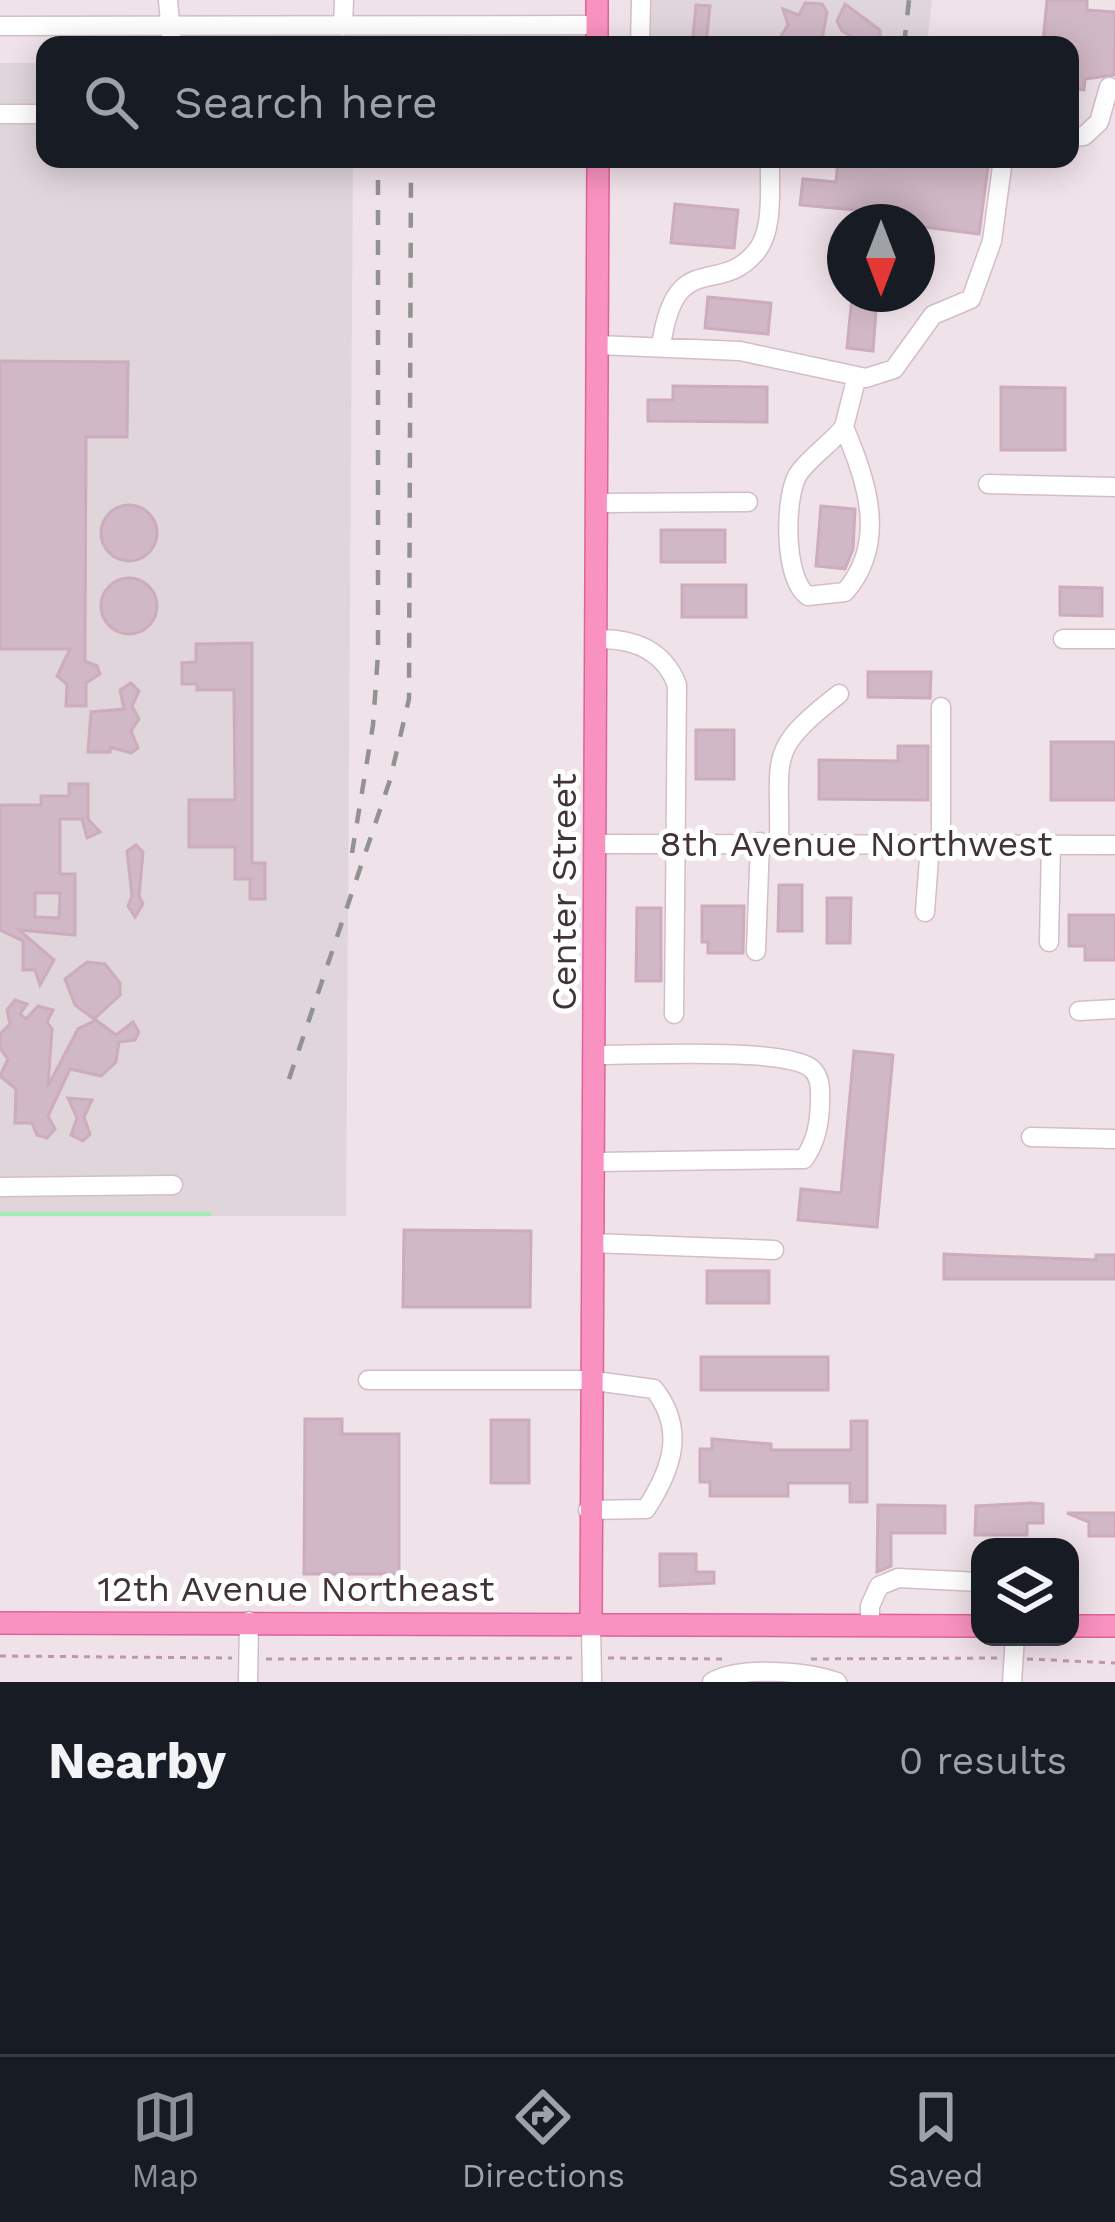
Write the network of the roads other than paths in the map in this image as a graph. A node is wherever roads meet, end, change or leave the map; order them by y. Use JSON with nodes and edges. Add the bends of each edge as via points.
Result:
{"nodes":[{"id":1,"x":168,"y":0,"type":"edge"},
{"id":2,"x":344,"y":0,"type":"edge"},
{"id":3,"x":597,"y":0,"type":"edge"},
{"id":4,"x":641,"y":0,"type":"edge"},
{"id":5,"x":0,"y":26,"type":"edge"},
{"id":6,"x":344,"y":26,"type":"junction"},
{"id":7,"x":597,"y":35,"type":"edge"},
{"id":8,"x":170,"y":36,"type":"edge"},
{"id":9,"x":640,"y":36,"type":"edge"},
{"id":10,"x":1109,"y":88,"type":"dead end"},
{"id":11,"x":0,"y":114,"type":"edge"},
{"id":12,"x":36,"y":114,"type":"edge"},
{"id":13,"x":1079,"y":136,"type":"edge"},
{"id":14,"x":598,"y":168,"type":"edge"},
{"id":15,"x":770,"y":168,"type":"edge"},
{"id":16,"x":1002,"y":168,"type":"edge"},
{"id":17,"x":598,"y":345,"type":"junction"},
{"id":18,"x":661,"y":346,"type":"junction"},
{"id":19,"x":857,"y":376,"type":"junction"},
{"id":20,"x":844,"y":428,"type":"junction"},
{"id":21,"x":988,"y":484,"type":"dead end"},
{"id":22,"x":1115,"y":487,"type":"edge"},
{"id":23,"x":748,"y":502,"type":"dead end"},
{"id":24,"x":598,"y":503,"type":"junction"},
{"id":25,"x":597,"y":639,"type":"junction"},
{"id":26,"x":1063,"y":639,"type":"dead end"},
{"id":27,"x":1115,"y":639,"type":"edge"},
{"id":28,"x":839,"y":694,"type":"dead end"},
{"id":29,"x":941,"y":707,"type":"dead end"},
{"id":30,"x":676,"y":842,"type":"junction"},
{"id":31,"x":770,"y":842,"type":"junction"},
{"id":32,"x":597,"y":844,"type":"junction"},
{"id":33,"x":936,"y":844,"type":"junction"},
{"id":34,"x":1051,"y":845,"type":"junction"},
{"id":35,"x":1115,"y":845,"type":"edge"},
{"id":36,"x":925,"y":912,"type":"dead end"},
{"id":37,"x":1049,"y":942,"type":"dead end"},
{"id":38,"x":756,"y":951,"type":"dead end"},
{"id":39,"x":1115,"y":1009,"type":"edge"},
{"id":40,"x":1079,"y":1011,"type":"dead end"},
{"id":41,"x":674,"y":1014,"type":"dead end"},
{"id":42,"x":597,"y":1054,"type":"junction"},
{"id":43,"x":1031,"y":1137,"type":"dead end"},
{"id":44,"x":1115,"y":1139,"type":"edge"},
{"id":45,"x":596,"y":1162,"type":"junction"},
{"id":46,"x":173,"y":1185,"type":"dead end"},
{"id":47,"x":0,"y":1187,"type":"edge"},
{"id":48,"x":592,"y":1243,"type":"junction"},
{"id":49,"x":774,"y":1250,"type":"dead end"},
{"id":50,"x":368,"y":1380,"type":"dead end"},
{"id":51,"x":589,"y":1380,"type":"junction"},
{"id":52,"x":588,"y":1510,"type":"junction"},
{"id":53,"x":971,"y":1582,"type":"edge"},
{"id":54,"x":249,"y":1621,"type":"junction"},
{"id":55,"x":0,"y":1623,"type":"edge"},
{"id":56,"x":591,"y":1624,"type":"junction"},
{"id":57,"x":870,"y":1625,"type":"junction"},
{"id":58,"x":971,"y":1626,"type":"edge"},
{"id":59,"x":1079,"y":1626,"type":"edge"},
{"id":60,"x":1115,"y":1626,"type":"edge"},
{"id":61,"x":1015,"y":1646,"type":"edge"},
{"id":62,"x":248,"y":1682,"type":"edge"},
{"id":63,"x":592,"y":1682,"type":"edge"},
{"id":64,"x":712,"y":1682,"type":"edge"},
{"id":65,"x":837,"y":1682,"type":"edge"},
{"id":66,"x":1012,"y":1682,"type":"edge"}],
"edges":[{"from":1,"to":8,"type":"street"},
{"from":2,"to":6,"type":"street"},
{"from":3,"to":7,"type":"main road"},
{"from":4,"to":9,"type":"street"},
{"from":5,"to":8,"type":"street"},
{"from":6,"to":7,"type":"street"},
{"from":6,"to":8,"type":"street"},
{"from":10,"to":13,"type":"street","via":[[1099,122]]},
{"from":11,"to":12,"type":"street"},
{"from":14,"to":17,"type":"main road","name":"Center Street"},
{"from":15,"to":18,"type":"street","via":[[758,252],[683,286],[666,314]]},
{"from":16,"to":19,"type":"street","via":[[992,241],[971,299],[933,316],[894,369]]},
{"from":17,"to":18,"type":"street"},
{"from":17,"to":24,"type":"main road","name":"Center Street"},
{"from":18,"to":19,"type":"street","via":[[740,351]]},
{"from":19,"to":20,"type":"street"},
{"from":20,"to":20,"type":"street","via":[[870,488],[868,554],[845,592],[808,596],[790,568],[797,476]]},
{"from":21,"to":22,"type":"street"},
{"from":23,"to":24,"type":"street"},
{"from":24,"to":25,"type":"main road","name":"Center Street"},
{"from":25,"to":30,"type":"street","via":[[651,649],[671,668]]},
{"from":25,"to":32,"type":"main road","name":"Center Street"},
{"from":26,"to":27,"type":"street"},
{"from":28,"to":31,"type":"street","via":[[781,750]]},
{"from":29,"to":33,"type":"street"},
{"from":30,"to":31,"type":"street","name":"8th Avenue Northwest"},
{"from":30,"to":32,"type":"street","name":"8th Avenue Northwest"},
{"from":30,"to":41,"type":"street"},
{"from":31,"to":33,"type":"street","name":"8th Avenue Northwest"},
{"from":31,"to":38,"type":"street"},
{"from":32,"to":42,"type":"main road","name":"Center Street"},
{"from":33,"to":34,"type":"street","name":"8th Avenue Northwest"},
{"from":33,"to":36,"type":"street"},
{"from":34,"to":35,"type":"street","name":"8th Avenue Northwest"},
{"from":34,"to":37,"type":"street"},
{"from":39,"to":40,"type":"street"},
{"from":42,"to":45,"type":"main road","name":"Center Street"},
{"from":42,"to":45,"type":"street","via":[[776,1054],[808,1065],[820,1089],[817,1136],[804,1159]]},
{"from":43,"to":44,"type":"street"},
{"from":45,"to":48,"type":"main road","name":"Center Street"},
{"from":46,"to":47,"type":"street"},
{"from":48,"to":49,"type":"street"},
{"from":48,"to":51,"type":"main road","name":"Center Street"},
{"from":50,"to":51,"type":"street"},
{"from":51,"to":52,"type":"main road","name":"Center Street"},
{"from":51,"to":52,"type":"street","via":[[654,1389],[674,1429],[673,1462],[646,1510]]},
{"from":52,"to":56,"type":"main road","name":"Center Street"},
{"from":53,"to":57,"type":"street","via":[[898,1578],[878,1586]]},
{"from":54,"to":55,"type":"main road","name":"12th Avenue Northeast"},
{"from":54,"to":56,"type":"main road","name":"12th Avenue Northeast"},
{"from":54,"to":62,"type":"street"},
{"from":56,"to":57,"type":"main road","name":"12th Avenue Northeast"},
{"from":56,"to":63,"type":"street"},
{"from":57,"to":58,"type":"main road","name":"12th Avenue Northeast"},
{"from":59,"to":60,"type":"main road"},
{"from":61,"to":66,"type":"street"},
{"from":64,"to":65,"type":"street","via":[[792,1675]]}]}
